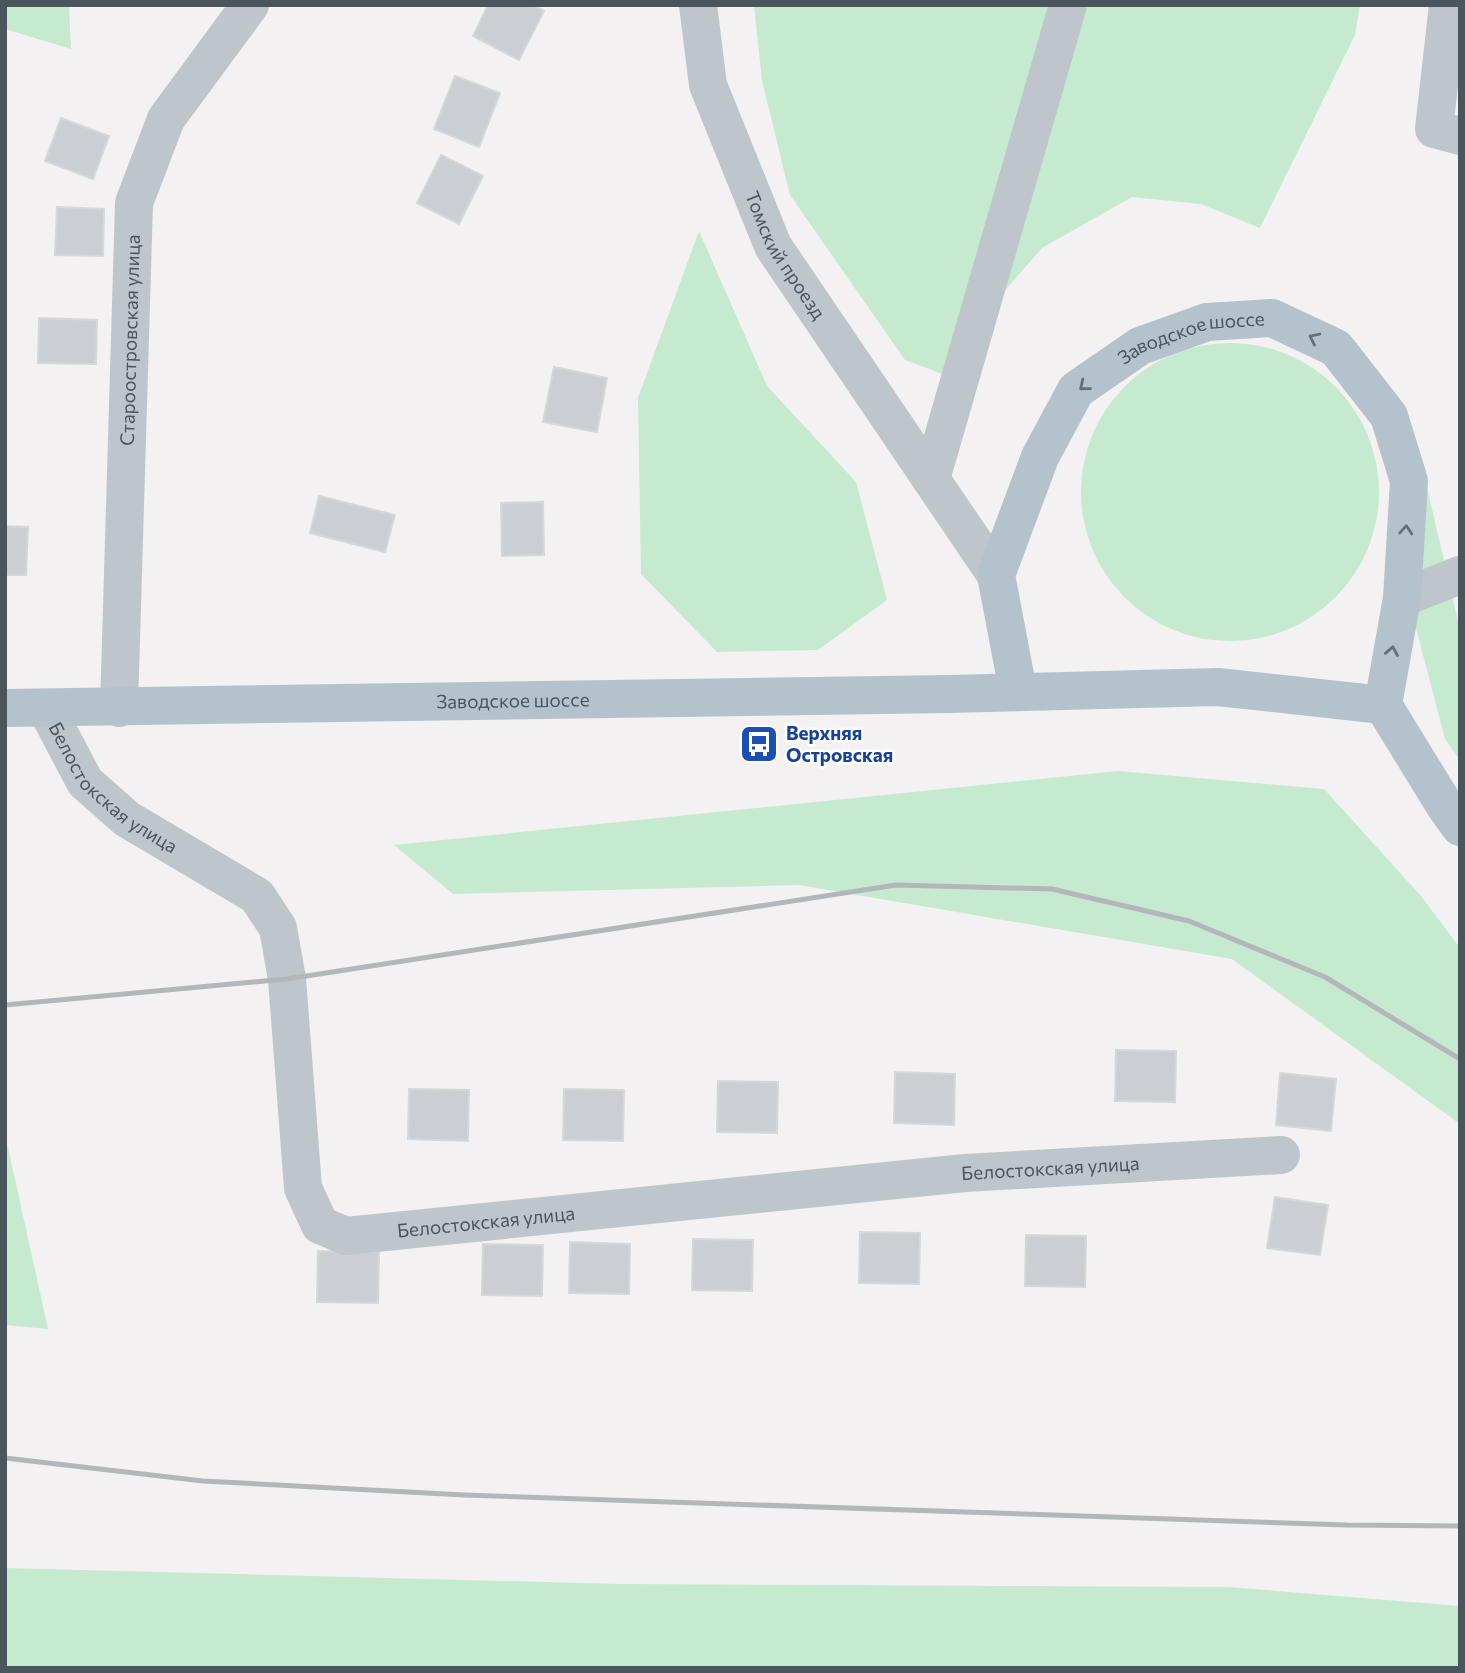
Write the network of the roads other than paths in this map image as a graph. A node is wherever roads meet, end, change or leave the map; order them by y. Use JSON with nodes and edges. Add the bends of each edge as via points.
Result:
{"nodes":[{"id":1,"x":250,"y":5,"type":"edge"},
{"id":2,"x":698,"y":5,"type":"edge"},
{"id":3,"x":1068,"y":5,"type":"edge"},
{"id":4,"x":1448,"y":5,"type":"edge"},
{"id":5,"x":1447,"y":132,"type":"edge"},
{"id":6,"x":931,"y":479,"type":"junction"},
{"id":7,"x":996,"y":575,"type":"junction"},
{"id":8,"x":1460,"y":575,"type":"edge"},
{"id":9,"x":1402,"y":598,"type":"junction"},
{"id":10,"x":1018,"y":691,"type":"junction"},
{"id":11,"x":1383,"y":705,"type":"junction"},
{"id":12,"x":5,"y":708,"type":"edge"},
{"id":13,"x":46,"y":708,"type":"junction"},
{"id":14,"x":120,"y":708,"type":"junction"},
{"id":15,"x":1460,"y":827,"type":"edge"},
{"id":16,"x":1281,"y":1155,"type":"dead end"}],
"edges":[{"from":1,"to":14,"type":"street","name":"Староостровская улица","via":[[166,118],[134,203]]},
{"from":2,"to":6,"type":"street","name":"Томский проезд","via":[[708,85],[773,246]]},
{"from":3,"to":6,"type":"street"},
{"from":4,"to":5,"type":"street"},
{"from":6,"to":7,"type":"street","name":"Томский проезд"},
{"from":9,"to":7,"type":"main road","name":"Заводское шоссе","one_way":true,"via":[[1409,481],[1389,416],[1336,348],[1272,318],[1207,323],[1140,346],[1076,390],[1040,457]]},
{"from":7,"to":10,"type":"main road"},
{"from":8,"to":9,"type":"street"},
{"from":11,"to":9,"type":"main road","name":"Заводское шоссе","one_way":true},
{"from":10,"to":11,"type":"main road","name":"Заводское шоссе","via":[[1218,687]]},
{"from":10,"to":14,"type":"main road","name":"Заводское шоссе"},
{"from":11,"to":15,"type":"main road"},
{"from":12,"to":13,"type":"main road","name":"Заводское шоссе"},
{"from":13,"to":14,"type":"main road","name":"Заводское шоссе"},
{"from":13,"to":16,"type":"street","name":"Белостокская улица","via":[[85,782],[127,819],[257,896],[278,928],[303,1188],[320,1225],[346,1236],[965,1173]]}]}
